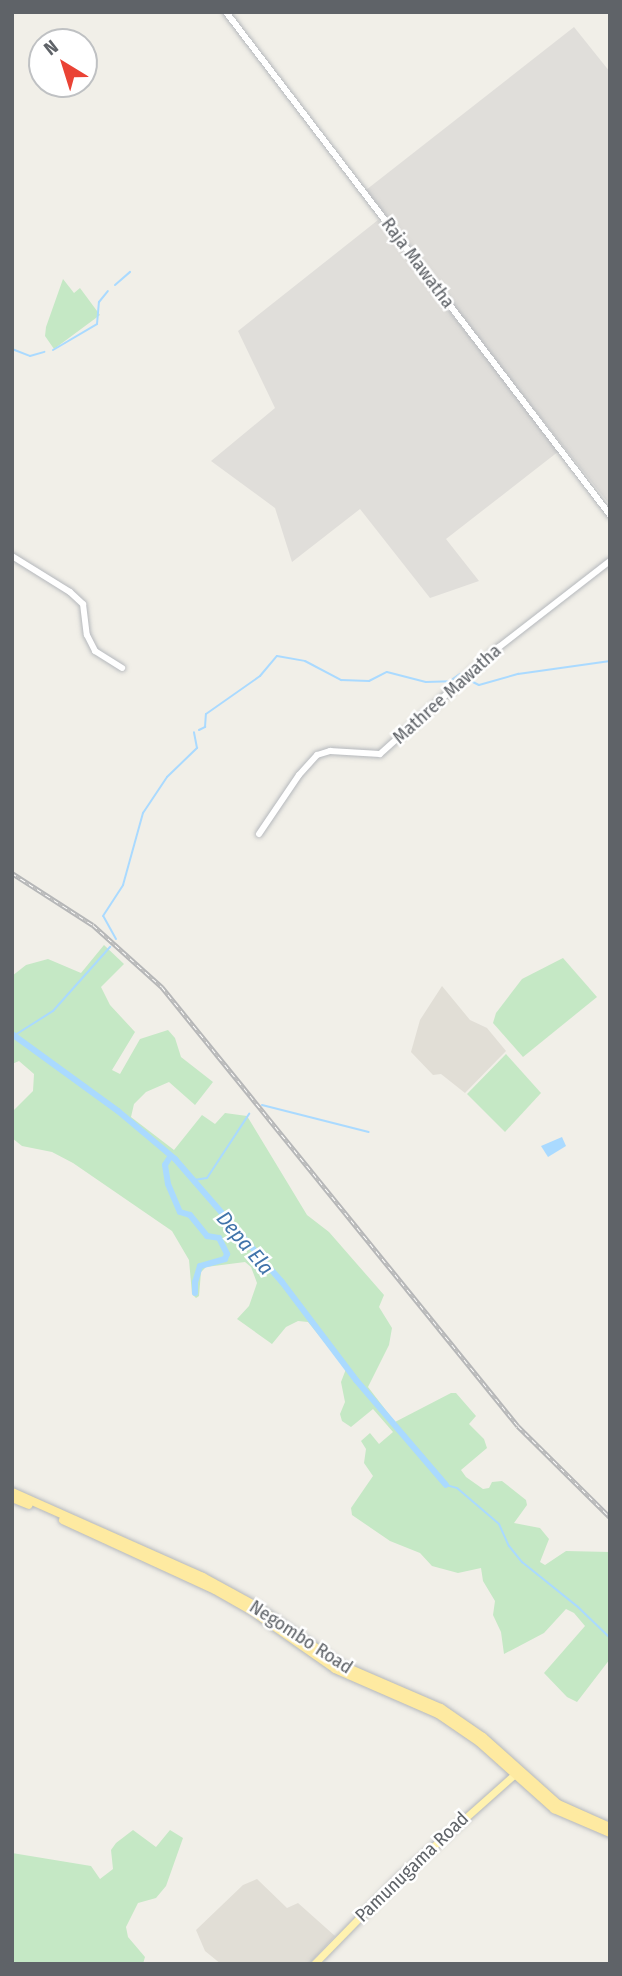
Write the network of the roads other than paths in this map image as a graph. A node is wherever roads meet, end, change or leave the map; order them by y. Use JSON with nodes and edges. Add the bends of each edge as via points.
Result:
{"nodes":[{"id":1,"x":226,"y":12,"type":"edge"},
{"id":2,"x":610,"y":515,"type":"edge"},
{"id":3,"x":12,"y":556,"type":"edge"},
{"id":4,"x":610,"y":561,"type":"edge"},
{"id":5,"x":122,"y":668,"type":"dead end"},
{"id":6,"x":259,"y":834,"type":"dead end"},
{"id":7,"x":12,"y":1492,"type":"edge"},
{"id":8,"x":12,"y":1498,"type":"edge"},
{"id":9,"x":517,"y":1772,"type":"junction"},
{"id":10,"x":610,"y":1827,"type":"edge"},
{"id":11,"x":610,"y":1833,"type":"edge"},
{"id":12,"x":314,"y":1964,"type":"edge"}],
"edges":[{"from":1,"to":2,"type":"street","name":"Raja Mawatha"},
{"from":3,"to":5,"type":"street","via":[[83,604],[87,635],[95,651]]},
{"from":4,"to":6,"type":"street","name":"Mathree Mawatha","via":[[499,647],[380,754],[330,751],[317,755]]},
{"from":7,"to":9,"type":"highway","name":"Negombo Road","via":[[232,1592],[341,1665],[441,1708],[483,1737]]},
{"from":8,"to":9,"type":"highway","name":"Negombo Road","via":[[215,1590],[335,1669],[455,1724]]},
{"from":9,"to":10,"type":"highway","name":"Negombo Road","via":[[558,1804]]},
{"from":9,"to":11,"type":"highway","name":"Negombo Road","via":[[554,1809]]},
{"from":9,"to":12,"type":"main road","name":"Pamunugama Road","via":[[400,1876]]}]}
